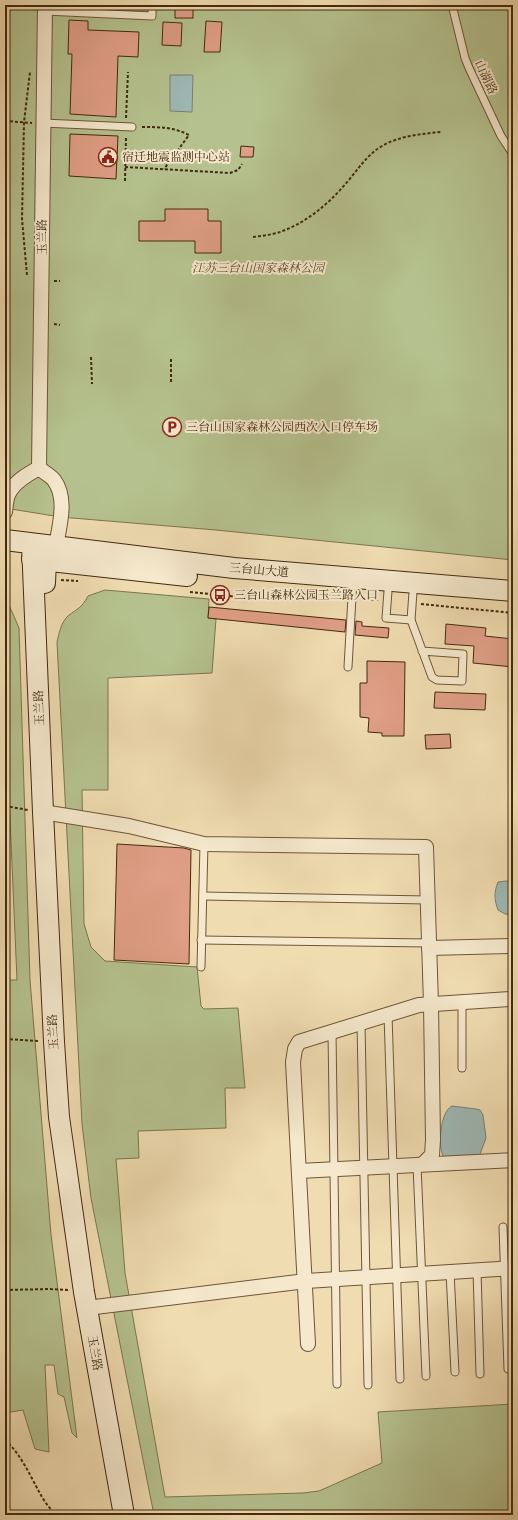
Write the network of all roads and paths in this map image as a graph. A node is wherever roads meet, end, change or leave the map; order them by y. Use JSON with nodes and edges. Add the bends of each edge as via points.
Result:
{"nodes":[{"id":1,"x":152,"y":5,"type":"edge"},
{"id":2,"x":452,"y":5,"type":"edge"},
{"id":3,"x":45,"y":8,"type":"edge"},
{"id":4,"x":5,"y":121,"type":"edge"},
{"id":5,"x":43,"y":123,"type":"junction"},
{"id":6,"x":132,"y":126,"type":"joint"},
{"id":7,"x":441,"y":132,"type":"dead end"},
{"id":8,"x":513,"y":154,"type":"edge"},
{"id":9,"x":242,"y":164,"type":"dead end"},
{"id":10,"x":125,"y":167,"type":"dead end"},
{"id":11,"x":164,"y":169,"type":"junction"},
{"id":12,"x":253,"y":237,"type":"dead end"},
{"id":13,"x":91,"y":357,"type":"dead end"},
{"id":14,"x":170,"y":359,"type":"dead end"},
{"id":15,"x":171,"y":382,"type":"dead end"},
{"id":16,"x":92,"y":384,"type":"dead end"},
{"id":17,"x":39,"y":468,"type":"junction"},
{"id":18,"x":5,"y":512,"type":"edge"},
{"id":19,"x":5,"y":540,"type":"edge"},
{"id":20,"x":5,"y":553,"type":"edge"},
{"id":21,"x":44,"y":556,"type":"junction"},
{"id":22,"x":84,"y":582,"type":"dead end"},
{"id":23,"x":352,"y":588,"type":"junction"},
{"id":24,"x":513,"y":591,"type":"edge"},
{"id":25,"x":185,"y":592,"type":"dead end"},
{"id":26,"x":387,"y":596,"type":"junction"},
{"id":27,"x":412,"y":598,"type":"junction"},
{"id":28,"x":513,"y":600,"type":"edge"},
{"id":29,"x":513,"y":613,"type":"edge"},
{"id":30,"x":411,"y":620,"type":"junction"},
{"id":31,"x":422,"y":651,"type":"junction"},
{"id":32,"x":348,"y":667,"type":"dead end"},
{"id":33,"x":5,"y":806,"type":"edge"},
{"id":34,"x":46,"y":813,"type":"junction"},
{"id":35,"x":204,"y":844,"type":"junction"},
{"id":36,"x":202,"y":896,"type":"junction"},
{"id":37,"x":428,"y":900,"type":"junction"},
{"id":38,"x":201,"y":940,"type":"junction"},
{"id":39,"x":429,"y":945,"type":"junction"},
{"id":40,"x":513,"y":946,"type":"edge"},
{"id":41,"x":201,"y":967,"type":"dead end"},
{"id":42,"x":510,"y":999,"type":"dead end"},
{"id":43,"x":462,"y":1002,"type":"junction"},
{"id":44,"x":431,"y":1004,"type":"junction"},
{"id":45,"x":388,"y":1015,"type":"junction"},
{"id":46,"x":361,"y":1023,"type":"junction"},
{"id":47,"x":332,"y":1032,"type":"junction"},
{"id":48,"x":5,"y":1039,"type":"edge"},
{"id":49,"x":54,"y":1042,"type":"junction"},
{"id":50,"x":462,"y":1068,"type":"dead end"},
{"id":51,"x":513,"y":1160,"type":"edge"},
{"id":52,"x":420,"y":1164,"type":"junction"},
{"id":53,"x":393,"y":1166,"type":"junction"},
{"id":54,"x":364,"y":1168,"type":"junction"},
{"id":55,"x":334,"y":1169,"type":"junction"},
{"id":56,"x":299,"y":1171,"type":"junction"},
{"id":57,"x":503,"y":1227,"type":"dead end"},
{"id":58,"x":509,"y":1269,"type":"edge"},
{"id":59,"x":477,"y":1270,"type":"junction"},
{"id":60,"x":450,"y":1272,"type":"junction"},
{"id":61,"x":422,"y":1274,"type":"junction"},
{"id":62,"x":397,"y":1275,"type":"junction"},
{"id":63,"x":366,"y":1277,"type":"junction"},
{"id":64,"x":336,"y":1279,"type":"junction"},
{"id":65,"x":304,"y":1281,"type":"junction"},
{"id":66,"x":5,"y":1290,"type":"edge"},
{"id":67,"x":89,"y":1302,"type":"junction"},
{"id":68,"x":308,"y":1344,"type":"dead end"},
{"id":69,"x":508,"y":1369,"type":"dead end"},
{"id":70,"x":455,"y":1372,"type":"dead end"},
{"id":71,"x":480,"y":1374,"type":"dead end"},
{"id":72,"x":426,"y":1376,"type":"dead end"},
{"id":73,"x":400,"y":1379,"type":"dead end"},
{"id":74,"x":337,"y":1384,"type":"dead end"},
{"id":75,"x":368,"y":1385,"type":"dead end"},
{"id":76,"x":5,"y":1440,"type":"edge"},
{"id":77,"x":55,"y":1515,"type":"edge"},
{"id":78,"x":124,"y":1515,"type":"edge"},
{"id":79,"x":134,"y":1515,"type":"edge"}],
"edges":[{"from":1,"to":3,"type":"lane","via":[[152,16]]},
{"from":2,"to":8,"type":"lane","name":"山湖路","via":[[469,68],[501,136]]},
{"from":3,"to":5,"type":"street","name":"玉兰路"},
{"from":4,"to":5,"type":"path"},
{"from":5,"to":6,"type":"lane"},
{"from":5,"to":17,"type":"street","name":"玉兰路"},
{"from":6,"to":11,"type":"path","via":[[177,129],[189,135]]},
{"from":7,"to":12,"type":"path","via":[[396,140],[381,146],[366,158],[319,211],[277,233]]},
{"from":9,"to":11,"type":"path","via":[[238,170],[230,173]]},
{"from":10,"to":11,"type":"path"},
{"from":13,"to":16,"type":"path"},
{"from":14,"to":15,"type":"path"},
{"from":17,"to":18,"type":"street","via":[[28,474],[8,493]]},
{"from":17,"to":21,"type":"street","name":"玉兰路","via":[[53,479],[59,491],[62,507]]},
{"from":19,"to":21,"type":"street","name":"三台山大道"},
{"from":20,"to":21,"type":"street","name":"三台山大道"},
{"from":21,"to":22,"type":"path"},
{"from":21,"to":23,"type":"street","name":"三台山大道","via":[[234,568]]},
{"from":21,"to":34,"type":"street","name":"玉兰路"},
{"from":23,"to":24,"type":"street","name":"三台山大道"},
{"from":23,"to":25,"type":"path","via":[[293,591],[248,598]]},
{"from":23,"to":26,"type":"street","name":"三台山大道"},
{"from":23,"to":26,"type":"path"},
{"from":23,"to":32,"type":"lane"},
{"from":26,"to":27,"type":"street","name":"三台山大道"},
{"from":26,"to":30,"type":"lane","via":[[386,618]]},
{"from":27,"to":28,"type":"street","name":"三台山大道"},
{"from":27,"to":29,"type":"path"},
{"from":27,"to":30,"type":"lane"},
{"from":30,"to":31,"type":"lane"},
{"from":31,"to":31,"type":"lane","via":[[432,677],[437,680],[462,681],[463,654]]},
{"from":33,"to":34,"type":"path"},
{"from":34,"to":35,"type":"street","via":[[129,826]]},
{"from":34,"to":49,"type":"street","name":"玉兰路"},
{"from":34,"to":67,"type":"street","name":"玉兰路","via":[[66,1092]]},
{"from":35,"to":36,"type":"lane"},
{"from":35,"to":37,"type":"street","via":[[426,846]]},
{"from":36,"to":37,"type":"lane"},
{"from":36,"to":38,"type":"lane"},
{"from":37,"to":39,"type":"street"},
{"from":38,"to":39,"type":"lane"},
{"from":38,"to":41,"type":"lane"},
{"from":39,"to":40,"type":"street"},
{"from":39,"to":44,"type":"street"},
{"from":42,"to":43,"type":"street"},
{"from":43,"to":44,"type":"street"},
{"from":43,"to":50,"type":"lane"},
{"from":44,"to":45,"type":"street","via":[[419,1005]]},
{"from":44,"to":52,"type":"street","via":[[433,1147],[432,1155]]},
{"from":45,"to":46,"type":"street"},
{"from":45,"to":53,"type":"lane"},
{"from":46,"to":47,"type":"street"},
{"from":46,"to":54,"type":"lane"},
{"from":47,"to":55,"type":"lane"},
{"from":47,"to":56,"type":"street","via":[[299,1042],[295,1049],[293,1062]]},
{"from":48,"to":49,"type":"path"},
{"from":49,"to":67,"type":"street","name":"玉兰路","via":[[61,1137]]},
{"from":51,"to":52,"type":"street"},
{"from":52,"to":53,"type":"street"},
{"from":52,"to":61,"type":"lane"},
{"from":53,"to":54,"type":"street"},
{"from":53,"to":62,"type":"lane"},
{"from":54,"to":55,"type":"street"},
{"from":54,"to":63,"type":"lane"},
{"from":55,"to":56,"type":"street"},
{"from":55,"to":64,"type":"lane"},
{"from":56,"to":65,"type":"street"},
{"from":57,"to":58,"type":"lane"},
{"from":58,"to":59,"type":"street"},
{"from":58,"to":69,"type":"lane"},
{"from":59,"to":60,"type":"street"},
{"from":59,"to":71,"type":"lane"},
{"from":60,"to":61,"type":"street"},
{"from":60,"to":70,"type":"lane"},
{"from":61,"to":62,"type":"street"},
{"from":61,"to":72,"type":"lane"},
{"from":62,"to":63,"type":"street"},
{"from":62,"to":73,"type":"lane"},
{"from":63,"to":64,"type":"street"},
{"from":63,"to":75,"type":"lane"},
{"from":64,"to":65,"type":"street"},
{"from":64,"to":74,"type":"lane"},
{"from":65,"to":67,"type":"street"},
{"from":65,"to":68,"type":"street"},
{"from":66,"to":67,"type":"path","via":[[50,1288]]},
{"from":67,"to":78,"type":"street","name":"玉兰路"},
{"from":67,"to":79,"type":"street","name":"玉兰路"},
{"from":76,"to":77,"type":"path","via":[[22,1461]]}]}
